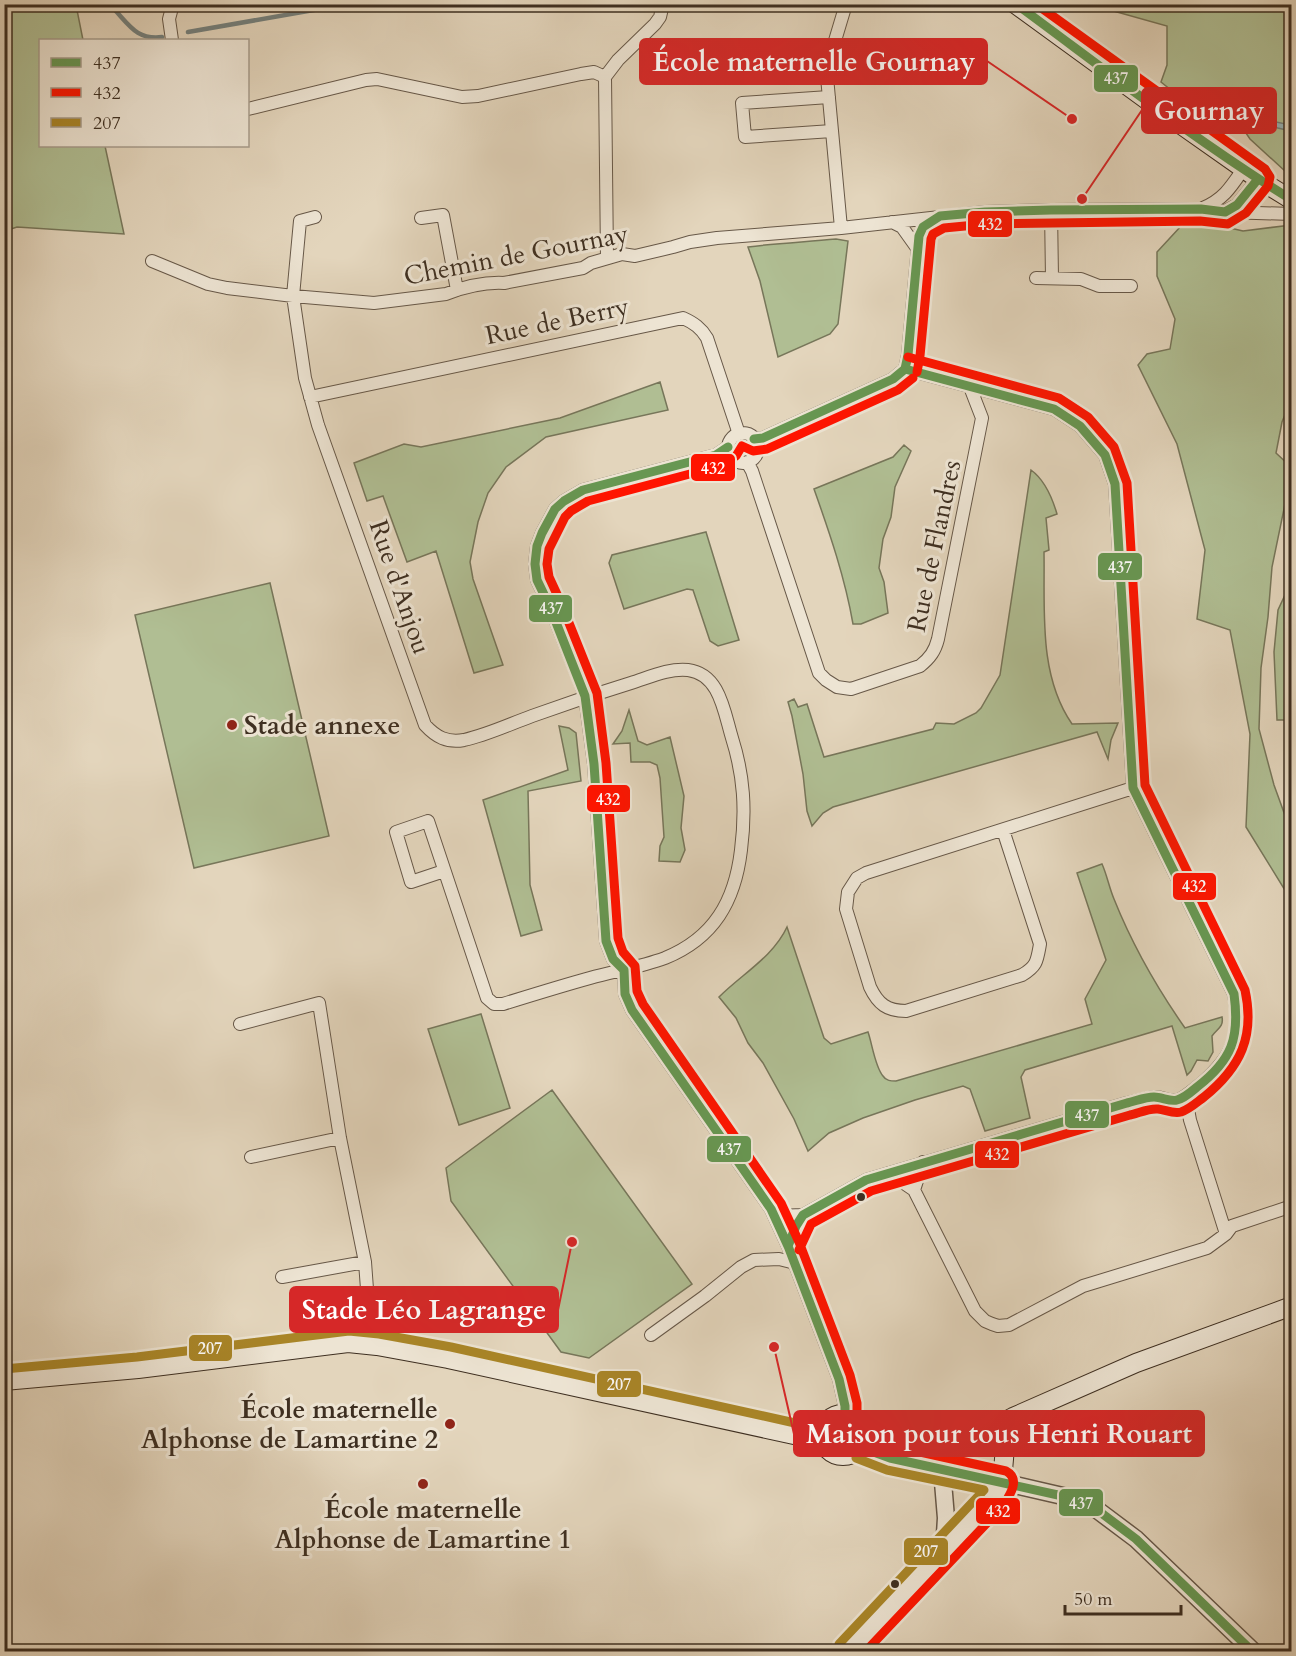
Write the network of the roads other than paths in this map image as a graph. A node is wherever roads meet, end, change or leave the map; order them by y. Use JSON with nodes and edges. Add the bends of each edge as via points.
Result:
{"nodes":[{"id":1,"x":173,"y":4,"type":"edge"},
{"id":2,"x":663,"y":4,"type":"edge"},
{"id":3,"x":846,"y":4,"type":"edge"},
{"id":4,"x":1015,"y":4,"type":"edge"},
{"id":5,"x":172,"y":39,"type":"edge"},
{"id":6,"x":605,"y":77,"type":"junction"},
{"id":7,"x":829,"y":97,"type":"junction"},
{"id":8,"x":249,"y":109,"type":"edge"},
{"id":9,"x":832,"y":131,"type":"junction"},
{"id":10,"x":1251,"y":173,"type":"junction"},
{"id":11,"x":1292,"y":200,"type":"edge"},
{"id":12,"x":1201,"y":209,"type":"junction"},
{"id":13,"x":1051,"y":210,"type":"junction"},
{"id":14,"x":1225,"y":212,"type":"junction"},
{"id":15,"x":1292,"y":214,"type":"edge"},
{"id":16,"x":940,"y":216,"type":"junction"},
{"id":17,"x":315,"y":217,"type":"dead end"},
{"id":18,"x":421,"y":218,"type":"dead end"},
{"id":19,"x":892,"y":222,"type":"junction"},
{"id":20,"x":841,"y":228,"type":"junction"},
{"id":21,"x":917,"y":248,"type":"junction"},
{"id":22,"x":607,"y":258,"type":"junction"},
{"id":23,"x":152,"y":261,"type":"dead end"},
{"id":24,"x":1036,"y":278,"type":"dead end"},
{"id":25,"x":1052,"y":278,"type":"junction"},
{"id":26,"x":1131,"y":286,"type":"dead end"},
{"id":27,"x":456,"y":290,"type":"junction"},
{"id":28,"x":293,"y":296,"type":"junction"},
{"id":29,"x":904,"y":369,"type":"junction"},
{"id":30,"x":970,"y":387,"type":"junction"},
{"id":31,"x":310,"y":396,"type":"junction"},
{"id":32,"x":739,"y":434,"type":"junction"},
{"id":33,"x":754,"y":439,"type":"junction"},
{"id":34,"x":728,"y":447,"type":"junction"},
{"id":35,"x":747,"y":462,"type":"junction"},
{"id":36,"x":585,"y":696,"type":"junction"},
{"id":37,"x":1133,"y":788,"type":"junction"},
{"id":38,"x":1003,"y":830,"type":"junction"},
{"id":39,"x":444,"y":872,"type":"junction"},
{"id":40,"x":624,"y":970,"type":"junction"},
{"id":41,"x":240,"y":1024,"type":"dead end"},
{"id":42,"x":1191,"y":1092,"type":"junction"},
{"id":43,"x":340,"y":1138,"type":"junction"},
{"id":44,"x":251,"y":1158,"type":"dead end"},
{"id":45,"x":923,"y":1162,"type":"junction"},
{"id":46,"x":889,"y":1173,"type":"junction"},
{"id":47,"x":914,"y":1190,"type":"junction"},
{"id":48,"x":1292,"y":1206,"type":"edge"},
{"id":49,"x":803,"y":1215,"type":"junction"},
{"id":50,"x":775,"y":1216,"type":"junction"},
{"id":51,"x":1226,"y":1234,"type":"junction"},
{"id":52,"x":788,"y":1246,"type":"junction"},
{"id":53,"x":365,"y":1262,"type":"junction"},
{"id":54,"x":795,"y":1263,"type":"junction"},
{"id":55,"x":282,"y":1277,"type":"dead end"},
{"id":56,"x":367,"y":1289,"type":"junction"},
{"id":57,"x":1292,"y":1306,"type":"edge"},
{"id":58,"x":651,"y":1335,"type":"dead end"},
{"id":59,"x":348,"y":1343,"type":"junction"},
{"id":60,"x":377,"y":1346,"type":"junction"},
{"id":61,"x":4,"y":1381,"type":"edge"},
{"id":62,"x":845,"y":1415,"type":"junction"},
{"id":63,"x":1013,"y":1417,"type":"junction"},
{"id":64,"x":822,"y":1435,"type":"junction"},
{"id":65,"x":860,"y":1447,"type":"junction"},
{"id":66,"x":942,"y":1470,"type":"junction"},
{"id":67,"x":1002,"y":1482,"type":"junction"},
{"id":68,"x":944,"y":1550,"type":"junction"},
{"id":69,"x":848,"y":1652,"type":"edge"},
{"id":70,"x":1254,"y":1652,"type":"edge"}],
"edges":[{"from":1,"to":5,"type":"street","via":[[169,19]]},
{"from":2,"to":6,"type":"street","via":[[655,24]]},
{"from":3,"to":7,"type":"street","via":[[828,64]]},
{"from":4,"to":10,"type":"main road"},
{"from":6,"to":8,"type":"street","via":[[594,72],[462,97],[377,79]]},
{"from":6,"to":22,"type":"street"},
{"from":7,"to":9,"type":"street"},
{"from":7,"to":9,"type":"street","via":[[742,103],[745,137]]},
{"from":9,"to":20,"type":"street"},
{"from":10,"to":11,"type":"main road"},
{"from":10,"to":12,"type":"street"},
{"from":10,"to":14,"type":"street","via":[[1237,205]]},
{"from":12,"to":13,"type":"street","name":"Chemin de Gournay"},
{"from":12,"to":14,"type":"street","name":"Chemin de Gournay"},
{"from":13,"to":16,"type":"street","name":"Chemin de Gournay"},
{"from":13,"to":25,"type":"street"},
{"from":14,"to":15,"type":"street","name":"Chemin de Gournay"},
{"from":16,"to":19,"type":"street","name":"Chemin de Gournay"},
{"from":16,"to":21,"type":"street","via":[[923,227]]},
{"from":17,"to":28,"type":"street","name":"Rue d'Anjou","via":[[300,221]]},
{"from":18,"to":27,"type":"street","via":[[443,214]]},
{"from":19,"to":20,"type":"street","name":"Chemin de Gournay"},
{"from":19,"to":21,"type":"street","via":[[909,234]]},
{"from":20,"to":22,"type":"street","name":"Chemin de Gournay","via":[[717,238],[635,256]]},
{"from":21,"to":29,"type":"street"},
{"from":22,"to":27,"type":"street","name":"Chemin de Gournay","via":[[583,268]]},
{"from":23,"to":28,"type":"street","name":"Chemin de Gournay","via":[[208,284]]},
{"from":24,"to":25,"type":"street"},
{"from":25,"to":26,"type":"street","via":[[1081,279],[1099,286]]},
{"from":27,"to":28,"type":"street","name":"Chemin de Gournay","via":[[374,303]]},
{"from":28,"to":31,"type":"street","name":"Rue d'Anjou"},
{"from":29,"to":30,"type":"street"},
{"from":29,"to":33,"type":"street","via":[[893,379],[764,438]]},
{"from":30,"to":35,"type":"street","name":"Rue de Flandres","via":[[982,418],[935,651],[920,666],[851,689],[837,687],[819,673]]},
{"from":30,"to":37,"type":"street","via":[[1054,409],[1080,426],[1105,454],[1115,484]]},
{"from":31,"to":32,"type":"street","name":"Rue de Berry","via":[[683,318],[695,323],[707,338]]},
{"from":31,"to":36,"type":"street","name":"Rue d'Anjou","via":[[430,731],[445,740],[473,738]]},
{"from":32,"to":33,"type":"street"},
{"from":32,"to":34,"type":"street"},
{"from":33,"to":35,"type":"street","via":[[757,453]]},
{"from":34,"to":35,"type":"street","via":[[734,460]]},
{"from":34,"to":36,"type":"street","via":[[717,455],[583,490],[564,501],[548,520],[537,546],[537,580]]},
{"from":36,"to":40,"type":"street","via":[[606,941],[613,959]]},
{"from":36,"to":40,"type":"street","name":"Rue d'Anjou","via":[[673,670],[702,674],[717,692],[741,776],[745,819],[739,868],[724,908],[709,929],[689,946]]},
{"from":37,"to":38,"type":"street"},
{"from":37,"to":42,"type":"street","via":[[1221,964],[1238,1013],[1237,1033],[1230,1051]]},
{"from":38,"to":38,"type":"street","via":[[856,879],[848,892],[846,909],[870,987],[884,1006],[906,1011],[1032,969],[1040,944]]},
{"from":39,"to":39,"type":"street","via":[[428,821],[396,832],[411,882]]},
{"from":39,"to":40,"type":"street","name":"Rue d'Anjou","via":[[487,998],[494,1004]]},
{"from":40,"to":50,"type":"street","via":[[625,994],[632,1010]]},
{"from":41,"to":43,"type":"street","via":[[319,1003]]},
{"from":42,"to":45,"type":"street","via":[[1176,1100],[1156,1097],[1127,1103]]},
{"from":42,"to":51,"type":"street","via":[[1190,1120]]},
{"from":43,"to":44,"type":"street"},
{"from":43,"to":53,"type":"street"},
{"from":45,"to":46,"type":"street"},
{"from":45,"to":47,"type":"street"},
{"from":46,"to":47,"type":"street"},
{"from":46,"to":49,"type":"street","via":[[860,1183]]},
{"from":47,"to":51,"type":"street","via":[[975,1311],[998,1326],[1016,1323],[1083,1286],[1207,1248]]},
{"from":48,"to":51,"type":"street","via":[[1232,1226]]},
{"from":49,"to":50,"type":"street"},
{"from":49,"to":52,"type":"street"},
{"from":50,"to":52,"type":"street"},
{"from":52,"to":54,"type":"street"},
{"from":53,"to":55,"type":"street"},
{"from":53,"to":56,"type":"street"},
{"from":54,"to":58,"type":"street","via":[[754,1260]]},
{"from":54,"to":62,"type":"street","via":[[839,1378]]},
{"from":56,"to":59,"type":"street","via":[[357,1332]]},
{"from":56,"to":60,"type":"street"},
{"from":57,"to":63,"type":"main road","via":[[1136,1363]]},
{"from":59,"to":60,"type":"main road"},
{"from":59,"to":61,"type":"main road"},
{"from":60,"to":64,"type":"main road","via":[[794,1435]]},
{"from":62,"to":64,"type":"main road","via":[[826,1422]]},
{"from":62,"to":65,"type":"main road","via":[[862,1428]]},
{"from":63,"to":66,"type":"main road","via":[[980,1435]]},
{"from":63,"to":67,"type":"main road","via":[[1006,1436]]},
{"from":64,"to":65,"type":"main road","via":[[826,1448],[837,1455],[850,1455]]},
{"from":65,"to":66,"type":"main road"},
{"from":66,"to":67,"type":"main road"},
{"from":66,"to":68,"type":"street"},
{"from":67,"to":68,"type":"street","via":[[994,1498]]},
{"from":67,"to":70,"type":"street","via":[[1067,1497],[1096,1509],[1136,1539]]},
{"from":68,"to":69,"type":"street"}]}
